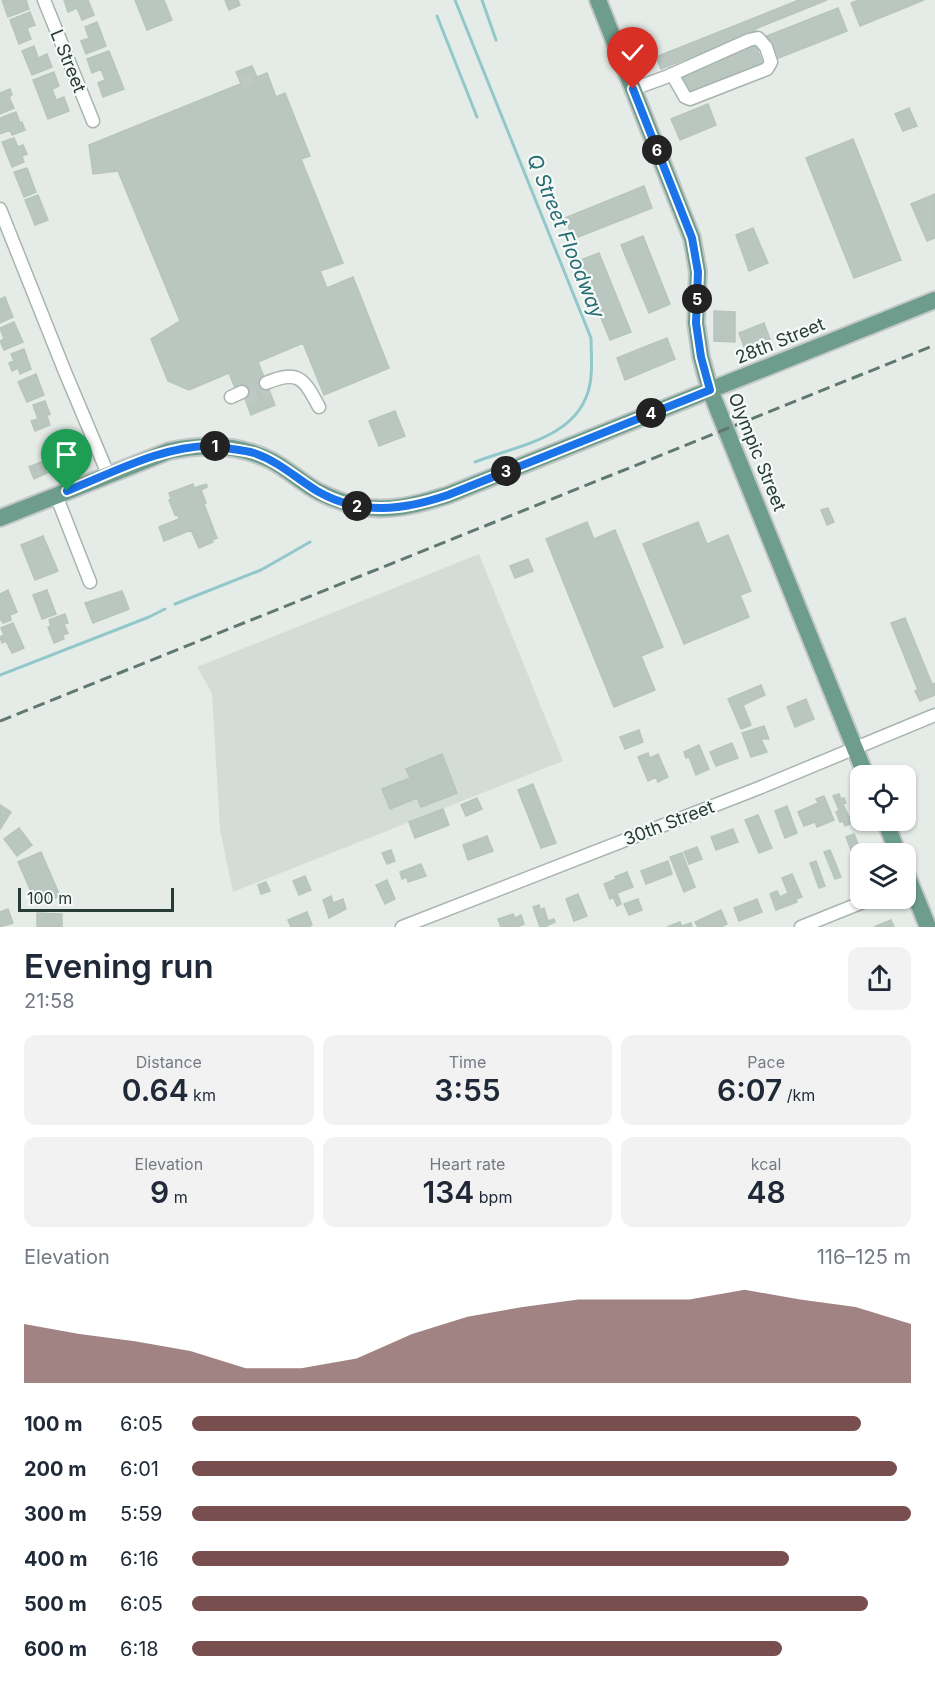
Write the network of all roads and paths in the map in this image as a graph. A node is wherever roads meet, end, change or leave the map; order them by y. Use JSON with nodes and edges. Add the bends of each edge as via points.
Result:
{"nodes":[{"id":1,"x":44,"y":0,"type":"edge"},
{"id":2,"x":598,"y":0,"type":"edge"},
{"id":3,"x":672,"y":74,"type":"junction"},
{"id":4,"x":633,"y":89,"type":"junction"},
{"id":5,"x":93,"y":121,"type":"dead end"},
{"id":6,"x":0,"y":209,"type":"edge"},
{"id":7,"x":935,"y":300,"type":"edge"},
{"id":8,"x":268,"y":386,"type":"tunnel mouth"},
{"id":9,"x":710,"y":390,"type":"junction"},
{"id":10,"x":315,"y":409,"type":"dead end"},
{"id":11,"x":108,"y":474,"type":"junction"},
{"id":12,"x":56,"y":495,"type":"junction"},
{"id":13,"x":0,"y":518,"type":"edge"},
{"id":14,"x":90,"y":582,"type":"dead end"},
{"id":15,"x":935,"y":715,"type":"edge"},
{"id":16,"x":855,"y":747,"type":"junction"},
{"id":17,"x":862,"y":765,"type":"edge"},
{"id":18,"x":916,"y":899,"type":"edge"},
{"id":19,"x":850,"y":907,"type":"edge"},
{"id":20,"x":402,"y":927,"type":"edge"},
{"id":21,"x":801,"y":927,"type":"edge"},
{"id":22,"x":928,"y":927,"type":"edge"}],
"edges":[{"from":1,"to":5,"type":"street","name":"L Street"},
{"from":2,"to":4,"type":"main road","name":"Olympic Street"},
{"from":3,"to":3,"type":"street","via":[[758,38],[771,62],[767,69],[690,99]]},
{"from":3,"to":4,"type":"street"},
{"from":4,"to":9,"type":"main road","name":"Olympic Street","via":[[692,238],[698,272],[696,323]]},
{"from":6,"to":11,"type":"street"},
{"from":7,"to":9,"type":"main road","name":"28th Street"},
{"from":8,"to":10,"type":"street","via":[[294,384]]},
{"from":9,"to":11,"type":"main road","name":"28th Street","via":[[448,495],[400,508],[360,507],[337,500],[254,453],[215,446],[169,451]]},
{"from":9,"to":16,"type":"main road","name":"Olympic Street"},
{"from":11,"to":12,"type":"main road","name":"28th Street"},
{"from":12,"to":13,"type":"main road","name":"28th Street"},
{"from":12,"to":14,"type":"street"},
{"from":15,"to":16,"type":"street","name":"30th Street"},
{"from":16,"to":17,"type":"main road","name":"Olympic Street"},
{"from":16,"to":20,"type":"street","name":"30th Street"},
{"from":18,"to":22,"type":"main road"},
{"from":19,"to":21,"type":"street"}]}
